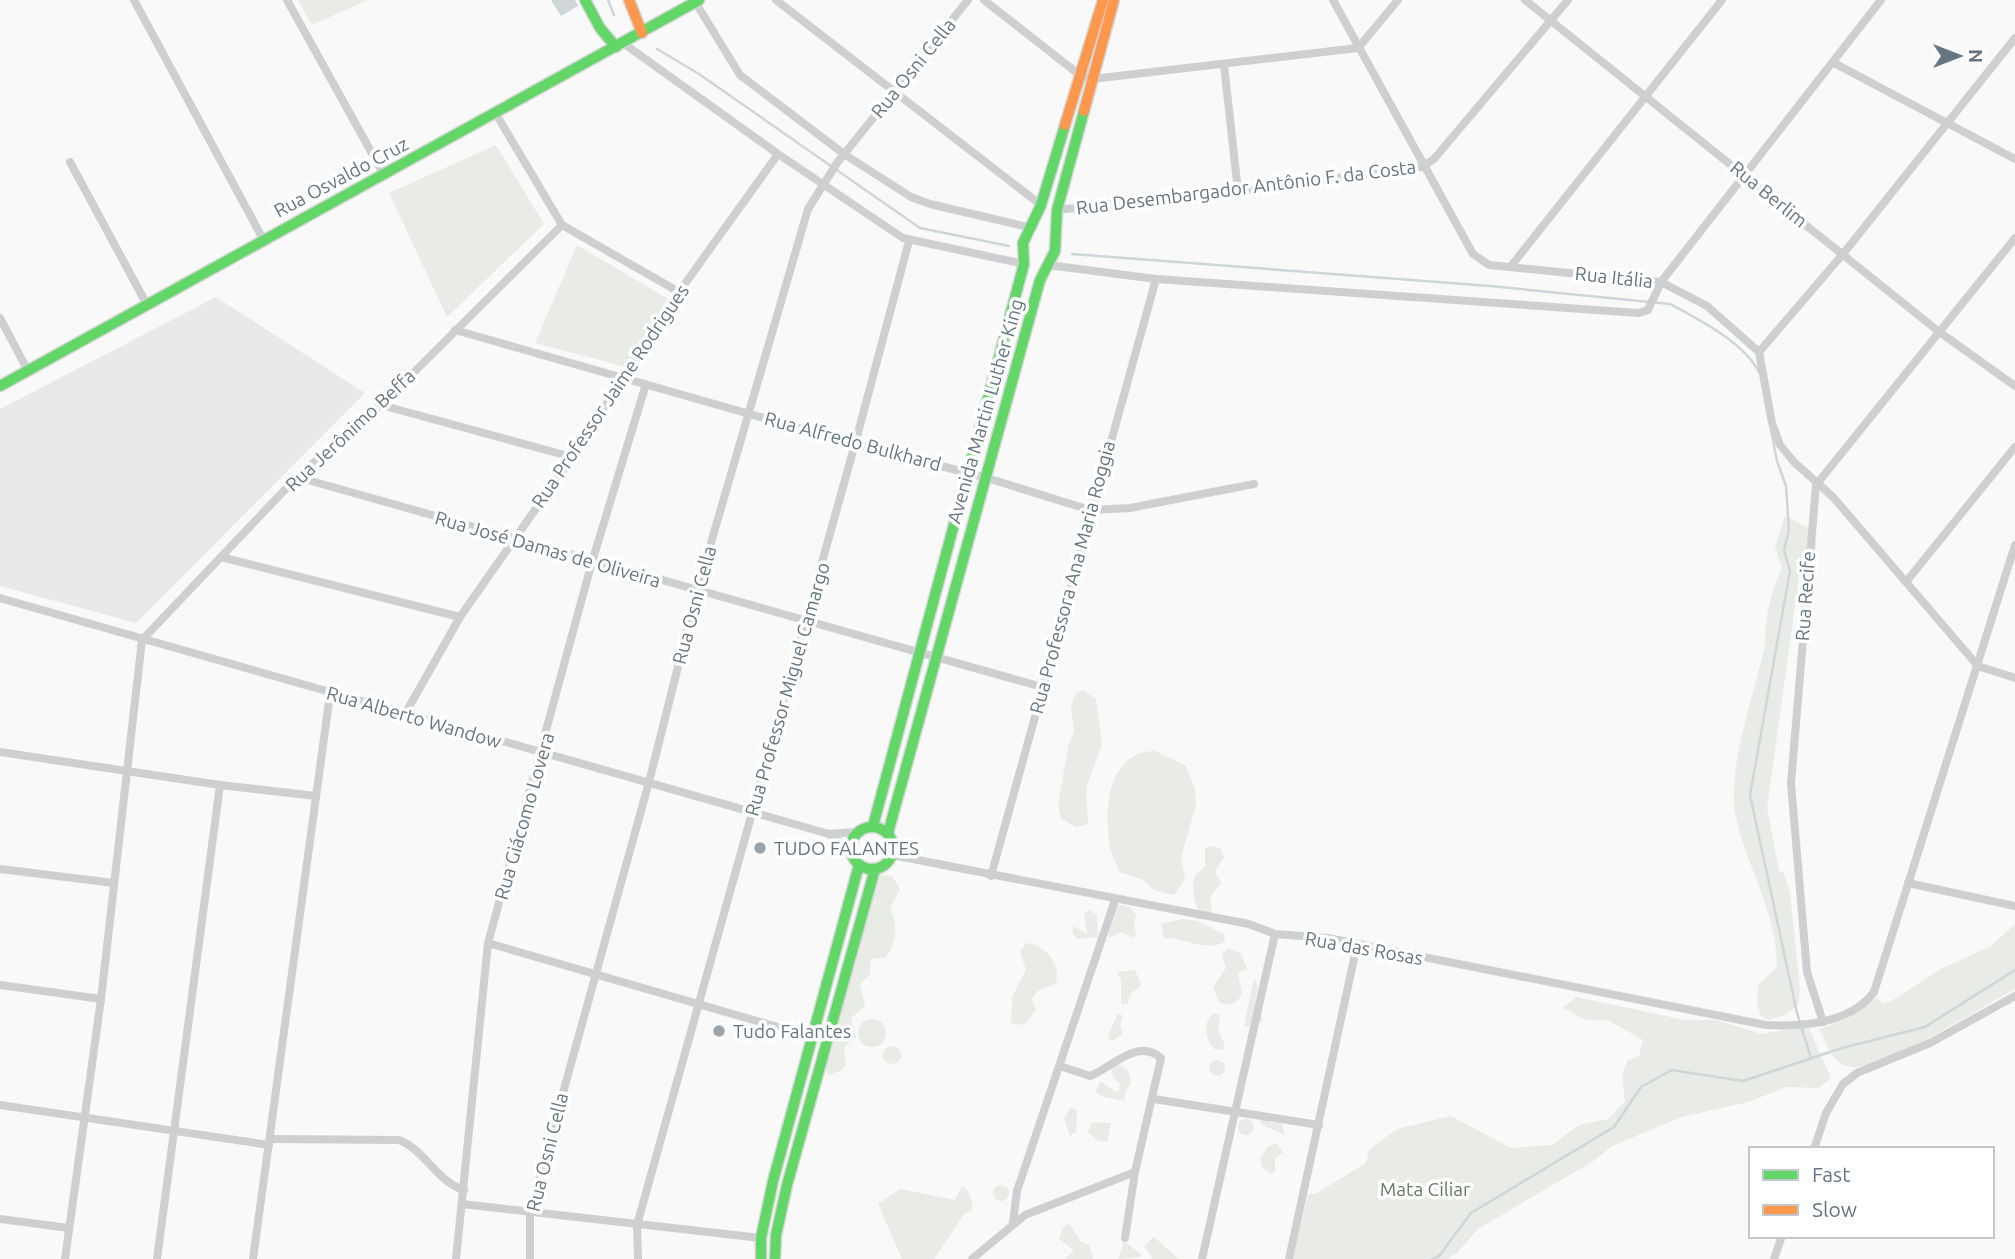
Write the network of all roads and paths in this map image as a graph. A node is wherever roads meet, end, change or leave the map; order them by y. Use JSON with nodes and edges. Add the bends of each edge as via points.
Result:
{"nodes":[{"id":1,"x":134,"y":0,"type":"edge"},
{"id":2,"x":287,"y":0,"type":"edge"},
{"id":3,"x":585,"y":0,"type":"edge"},
{"id":4,"x":629,"y":0,"type":"edge"},
{"id":5,"x":776,"y":0,"type":"edge"},
{"id":6,"x":968,"y":0,"type":"edge"},
{"id":7,"x":984,"y":0,"type":"edge"},
{"id":8,"x":1103,"y":0,"type":"edge"},
{"id":9,"x":1114,"y":0,"type":"edge"},
{"id":10,"x":1333,"y":0,"type":"edge"},
{"id":11,"x":1398,"y":0,"type":"edge"},
{"id":12,"x":1525,"y":0,"type":"edge"},
{"id":13,"x":1569,"y":0,"type":"edge"},
{"id":14,"x":1722,"y":0,"type":"edge"},
{"id":15,"x":1881,"y":0,"type":"edge"},
{"id":16,"x":696,"y":1,"type":"edge"},
{"id":17,"x":1553,"y":22,"type":"junction"},
{"id":18,"x":642,"y":33,"type":"junction"},
{"id":19,"x":2015,"y":38,"type":"edge"},
{"id":20,"x":620,"y":45,"type":"junction"},
{"id":21,"x":1358,"y":48,"type":"junction"},
{"id":22,"x":1834,"y":63,"type":"junction"},
{"id":23,"x":1224,"y":65,"type":"junction"},
{"id":24,"x":1086,"y":78,"type":"junction"},
{"id":25,"x":894,"y":92,"type":"junction"},
{"id":26,"x":1645,"y":96,"type":"junction"},
{"id":27,"x":496,"y":114,"type":"junction"},
{"id":28,"x":1946,"y":123,"type":"junction"},
{"id":29,"x":778,"y":154,"type":"junction"},
{"id":30,"x":844,"y":154,"type":"junction"},
{"id":31,"x":1056,"y":159,"type":"junction"},
{"id":32,"x":2015,"y":159,"type":"edge"},
{"id":33,"x":70,"y":162,"type":"dead end"},
{"id":34,"x":1069,"y":162,"type":"junction"},
{"id":35,"x":1422,"y":167,"type":"junction"},
{"id":36,"x":1745,"y":174,"type":"junction"},
{"id":37,"x":384,"y":175,"type":"junction"},
{"id":38,"x":824,"y":181,"type":"junction"},
{"id":39,"x":1238,"y":191,"type":"junction"},
{"id":40,"x":1041,"y":205,"type":"junction"},
{"id":41,"x":1057,"y":210,"type":"junction"},
{"id":42,"x":562,"y":225,"type":"junction"},
{"id":43,"x":1032,"y":228,"type":"junction"},
{"id":44,"x":1055,"y":235,"type":"junction"},
{"id":45,"x":2015,"y":238,"type":"edge"},
{"id":46,"x":263,"y":239,"type":"junction"},
{"id":47,"x":909,"y":241,"type":"junction"},
{"id":48,"x":1843,"y":254,"type":"junction"},
{"id":49,"x":1024,"y":264,"type":"junction"},
{"id":50,"x":1048,"y":265,"type":"junction"},
{"id":51,"x":1511,"y":266,"type":"junction"},
{"id":52,"x":1156,"y":279,"type":"junction"},
{"id":53,"x":1661,"y":282,"type":"junction"},
{"id":54,"x":679,"y":292,"type":"junction"},
{"id":55,"x":146,"y":303,"type":"junction"},
{"id":56,"x":0,"y":318,"type":"edge"},
{"id":57,"x":456,"y":330,"type":"junction"},
{"id":58,"x":1938,"y":331,"type":"junction"},
{"id":59,"x":1759,"y":352,"type":"junction"},
{"id":60,"x":998,"y":361,"type":"junction"},
{"id":61,"x":1015,"y":366,"type":"junction"},
{"id":62,"x":29,"y":370,"type":"junction"},
{"id":63,"x":624,"y":377,"type":"junction"},
{"id":64,"x":646,"y":384,"type":"junction"},
{"id":65,"x":0,"y":386,"type":"edge"},
{"id":66,"x":2015,"y":386,"type":"edge"},
{"id":67,"x":380,"y":405,"type":"junction"},
{"id":68,"x":749,"y":412,"type":"junction"},
{"id":69,"x":856,"y":444,"type":"junction"},
{"id":70,"x":2015,"y":447,"type":"edge"},
{"id":71,"x":572,"y":457,"type":"junction"},
{"id":72,"x":969,"y":473,"type":"junction"},
{"id":73,"x":297,"y":477,"type":"junction"},
{"id":74,"x":984,"y":477,"type":"junction"},
{"id":75,"x":1254,"y":484,"type":"dead end"},
{"id":76,"x":1816,"y":485,"type":"junction"},
{"id":77,"x":1090,"y":510,"type":"junction"},
{"id":78,"x":514,"y":540,"type":"junction"},
{"id":79,"x":2015,"y":545,"type":"edge"},
{"id":80,"x":221,"y":557,"type":"junction"},
{"id":81,"x":592,"y":562,"type":"junction"},
{"id":82,"x":1906,"y":582,"type":"junction"},
{"id":83,"x":697,"y":591,"type":"junction"},
{"id":84,"x":0,"y":598,"type":"edge"},
{"id":85,"x":460,"y":617,"type":"junction"},
{"id":86,"x":805,"y":622,"type":"junction"},
{"id":87,"x":142,"y":640,"type":"junction"},
{"id":88,"x":921,"y":653,"type":"junction"},
{"id":89,"x":935,"y":657,"type":"junction"},
{"id":90,"x":1978,"y":666,"type":"junction"},
{"id":91,"x":2015,"y":678,"type":"edge"},
{"id":92,"x":1042,"y":687,"type":"junction"},
{"id":93,"x":330,"y":694,"type":"junction"},
{"id":94,"x":405,"y":714,"type":"junction"},
{"id":95,"x":0,"y":752,"type":"edge"},
{"id":96,"x":542,"y":753,"type":"junction"},
{"id":97,"x":129,"y":771,"type":"junction"},
{"id":98,"x":649,"y":782,"type":"junction"},
{"id":99,"x":220,"y":785,"type":"junction"},
{"id":100,"x":316,"y":796,"type":"junction"},
{"id":101,"x":753,"y":811,"type":"junction"},
{"id":102,"x":873,"y":826,"type":"junction"},
{"id":103,"x":857,"y":832,"type":"junction"},
{"id":104,"x":829,"y":834,"type":"junction"},
{"id":105,"x":888,"y":834,"type":"junction"},
{"id":106,"x":850,"y":849,"type":"junction"},
{"id":107,"x":892,"y":855,"type":"junction"},
{"id":108,"x":859,"y":865,"type":"junction"},
{"id":109,"x":0,"y":869,"type":"edge"},
{"id":110,"x":875,"y":869,"type":"junction"},
{"id":111,"x":991,"y":876,"type":"junction"},
{"id":112,"x":114,"y":883,"type":"junction"},
{"id":113,"x":1908,"y":883,"type":"junction"},
{"id":114,"x":1115,"y":900,"type":"junction"},
{"id":115,"x":2015,"y":906,"type":"edge"},
{"id":116,"x":1275,"y":934,"type":"junction"},
{"id":117,"x":488,"y":943,"type":"junction"},
{"id":118,"x":1357,"y":945,"type":"junction"},
{"id":119,"x":593,"y":974,"type":"junction"},
{"id":120,"x":0,"y":985,"type":"edge"},
{"id":121,"x":2015,"y":996,"type":"edge"},
{"id":122,"x":101,"y":999,"type":"junction"},
{"id":123,"x":697,"y":1005,"type":"junction"},
{"id":124,"x":1823,"y":1021,"type":"junction"},
{"id":125,"x":812,"y":1037,"type":"junction"},
{"id":126,"x":1060,"y":1066,"type":"junction"},
{"id":127,"x":1154,"y":1099,"type":"junction"},
{"id":128,"x":0,"y":1105,"type":"edge"},
{"id":129,"x":1235,"y":1112,"type":"junction"},
{"id":130,"x":85,"y":1118,"type":"junction"},
{"id":131,"x":1318,"y":1125,"type":"junction"},
{"id":132,"x":174,"y":1131,"type":"junction"},
{"id":133,"x":269,"y":1142,"type":"junction"},
{"id":134,"x":1815,"y":1147,"type":"edge"},
{"id":135,"x":1135,"y":1172,"type":"junction"},
{"id":136,"x":773,"y":1181,"type":"junction"},
{"id":137,"x":787,"y":1185,"type":"junction"},
{"id":138,"x":464,"y":1190,"type":"junction"},
{"id":139,"x":462,"y":1204,"type":"junction"},
{"id":140,"x":530,"y":1212,"type":"junction"},
{"id":141,"x":0,"y":1219,"type":"edge"},
{"id":142,"x":1013,"y":1222,"type":"junction"},
{"id":143,"x":637,"y":1225,"type":"junction"},
{"id":144,"x":69,"y":1228,"type":"junction"},
{"id":145,"x":761,"y":1238,"type":"junction"},
{"id":146,"x":1125,"y":1238,"type":"dead end"},
{"id":147,"x":1781,"y":1238,"type":"edge"},
{"id":148,"x":65,"y":1259,"type":"edge"},
{"id":149,"x":157,"y":1259,"type":"edge"},
{"id":150,"x":253,"y":1259,"type":"edge"},
{"id":151,"x":456,"y":1259,"type":"edge"},
{"id":152,"x":530,"y":1259,"type":"edge"},
{"id":153,"x":638,"y":1259,"type":"edge"},
{"id":154,"x":761,"y":1259,"type":"edge"},
{"id":155,"x":775,"y":1259,"type":"edge"},
{"id":156,"x":972,"y":1259,"type":"edge"},
{"id":157,"x":1202,"y":1259,"type":"edge"},
{"id":158,"x":1289,"y":1259,"type":"edge"},
{"id":159,"x":1774,"y":1259,"type":"edge"}],
"edges":[{"from":1,"to":46,"type":"street"},
{"from":2,"to":37,"type":"street"},
{"from":3,"to":20,"type":"main road","via":[[600,28]]},
{"from":4,"to":18,"type":"main road"},
{"from":5,"to":25,"type":"street"},
{"from":6,"to":25,"type":"street","name":"Rua Osni Cella"},
{"from":7,"to":24,"type":"street"},
{"from":8,"to":24,"type":"main road","name":"Avenida Martin Luther King"},
{"from":9,"to":24,"type":"main road","name":"Avenida Martin Luther King"},
{"from":10,"to":21,"type":"street","name":"Rua Itália"},
{"from":11,"to":21,"type":"street"},
{"from":12,"to":17,"type":"street","name":"Rua Berlim"},
{"from":13,"to":17,"type":"street","name":"Rua Desembargador Antônio F. da Costa"},
{"from":14,"to":26,"type":"street"},
{"from":15,"to":22,"type":"street"},
{"from":16,"to":18,"type":"main road","name":"Rua Osvaldo Cruz"},
{"from":16,"to":30,"type":"street","via":[[740,75]]},
{"from":17,"to":26,"type":"street","name":"Rua Berlim"},
{"from":17,"to":35,"type":"street","name":"Rua Desembargador Antônio F. da Costa","via":[[1434,159]]},
{"from":18,"to":20,"type":"main road","name":"Rua Osvaldo Cruz"},
{"from":19,"to":28,"type":"street"},
{"from":20,"to":27,"type":"main road","name":"Rua Osvaldo Cruz"},
{"from":20,"to":29,"type":"street"},
{"from":21,"to":23,"type":"street"},
{"from":21,"to":35,"type":"street","name":"Rua Itália"},
{"from":22,"to":28,"type":"street"},
{"from":22,"to":36,"type":"street"},
{"from":23,"to":24,"type":"street"},
{"from":23,"to":39,"type":"street"},
{"from":24,"to":31,"type":"main road","name":"Avenida Martin Luther King"},
{"from":24,"to":34,"type":"main road","name":"Avenida Martin Luther King"},
{"from":25,"to":30,"type":"street","name":"Rua Osni Cella"},
{"from":25,"to":40,"type":"street"},
{"from":26,"to":36,"type":"street","name":"Rua Berlim"},
{"from":26,"to":51,"type":"street"},
{"from":27,"to":37,"type":"main road","name":"Rua Osvaldo Cruz"},
{"from":27,"to":42,"type":"street"},
{"from":28,"to":32,"type":"street"},
{"from":28,"to":48,"type":"street"},
{"from":29,"to":38,"type":"street"},
{"from":29,"to":54,"type":"street","name":"Rua Professor Jaime Rodrigues"},
{"from":30,"to":38,"type":"street","name":"Rua Osni Cella"},
{"from":30,"to":43,"type":"street","via":[[911,197]]},
{"from":31,"to":34,"type":"main road"},
{"from":31,"to":40,"type":"main road","name":"Avenida Martin Luther King"},
{"from":33,"to":55,"type":"street"},
{"from":34,"to":41,"type":"main road","name":"Avenida Martin Luther King"},
{"from":35,"to":39,"type":"street","name":"Rua Desembargador Antônio F. da Costa"},
{"from":35,"to":51,"type":"street","name":"Rua Itália","via":[[1473,254],[1489,265]]},
{"from":36,"to":48,"type":"street","name":"Rua Berlim"},
{"from":36,"to":53,"type":"street"},
{"from":37,"to":46,"type":"main road","name":"Rua Osvaldo Cruz"},
{"from":38,"to":47,"type":"street"},
{"from":38,"to":68,"type":"street","name":"Rua Osni Cella","via":[[808,209]]},
{"from":39,"to":41,"type":"street","name":"Rua Desembargador Antônio F. da Costa"},
{"from":40,"to":43,"type":"main road","name":"Avenida Martin Luther King"},
{"from":41,"to":44,"type":"main road","name":"Avenida Martin Luther King"},
{"from":42,"to":54,"type":"street"},
{"from":42,"to":57,"type":"street","name":"Rua Jerônimo Beffa"},
{"from":43,"to":44,"type":"main road"},
{"from":43,"to":49,"type":"main road","name":"Avenida Martin Luther King","via":[[1023,243]]},
{"from":44,"to":50,"type":"main road","name":"Avenida Martin Luther King","via":[[1055,251]]},
{"from":45,"to":58,"type":"street"},
{"from":46,"to":55,"type":"main road","name":"Rua Osvaldo Cruz"},
{"from":47,"to":49,"type":"street"},
{"from":47,"to":69,"type":"street","name":"Rua Professor Miguel Camargo"},
{"from":48,"to":58,"type":"street","name":"Rua Berlim"},
{"from":48,"to":59,"type":"street"},
{"from":49,"to":50,"type":"main road"},
{"from":49,"to":60,"type":"main road","name":"Avenida Martin Luther King"},
{"from":50,"to":52,"type":"street"},
{"from":50,"to":61,"type":"main road","name":"Avenida Martin Luther King"},
{"from":51,"to":53,"type":"street","name":"Rua Itália"},
{"from":52,"to":53,"type":"street","via":[[1639,313],[1648,310]]},
{"from":52,"to":77,"type":"street","name":"Rua Professora Ana Maria Roggia"},
{"from":53,"to":59,"type":"street","name":"Rua Itália","via":[[1700,301]]},
{"from":54,"to":63,"type":"street","name":"Rua Professor Jaime Rodrigues"},
{"from":55,"to":62,"type":"main road","name":"Rua Osvaldo Cruz"},
{"from":56,"to":62,"type":"street"},
{"from":57,"to":63,"type":"street","name":"Rua Alfredo Bulkhard"},
{"from":57,"to":67,"type":"street","name":"Rua Jerônimo Beffa"},
{"from":58,"to":66,"type":"street","name":"Rua Berlim"},
{"from":58,"to":76,"type":"street"},
{"from":59,"to":76,"type":"street","via":[[1780,445]]},
{"from":60,"to":61,"type":"main road"},
{"from":60,"to":72,"type":"main road","name":"Avenida Martin Luther King"},
{"from":61,"to":74,"type":"main road","name":"Avenida Martin Luther King"},
{"from":62,"to":65,"type":"main road","name":"Rua Osvaldo Cruz"},
{"from":63,"to":64,"type":"street","name":"Rua Alfredo Bulkhard"},
{"from":63,"to":71,"type":"street","name":"Rua Professor Jaime Rodrigues"},
{"from":64,"to":68,"type":"street","name":"Rua Alfredo Bulkhard"},
{"from":64,"to":81,"type":"street","name":"Rua Giácomo Lovera"},
{"from":67,"to":71,"type":"street"},
{"from":67,"to":73,"type":"street","name":"Rua Jerônimo Beffa"},
{"from":68,"to":69,"type":"street","name":"Rua Alfredo Bulkhard"},
{"from":68,"to":83,"type":"street","name":"Rua Osni Cella"},
{"from":69,"to":72,"type":"street","name":"Rua Alfredo Bulkhard"},
{"from":69,"to":86,"type":"street","name":"Rua Professor Miguel Camargo"},
{"from":70,"to":82,"type":"street"},
{"from":71,"to":78,"type":"street","name":"Rua Professor Jaime Rodrigues"},
{"from":72,"to":74,"type":"street","name":"Rua Alfredo Bulkhard"},
{"from":72,"to":88,"type":"main road","name":"Avenida Martin Luther King"},
{"from":73,"to":78,"type":"street","name":"Rua José Damas de Oliveira"},
{"from":73,"to":80,"type":"street","name":"Rua Jerônimo Beffa"},
{"from":74,"to":77,"type":"street","name":"Rua Alfredo Bulkhard"},
{"from":74,"to":89,"type":"main road","name":"Avenida Martin Luther King"},
{"from":75,"to":77,"type":"street","name":"Rua Alfredo Bulkhard","via":[[1130,508]]},
{"from":76,"to":82,"type":"street","via":[[1833,497]]},
{"from":76,"to":124,"type":"street","name":"Rua Recife","via":[[1791,783],[1807,972]]},
{"from":77,"to":92,"type":"street","name":"Rua Professora Ana Maria Roggia"},
{"from":78,"to":81,"type":"street","name":"Rua José Damas de Oliveira"},
{"from":78,"to":85,"type":"street","name":"Rua Professor Jaime Rodrigues"},
{"from":79,"to":90,"type":"street","name":"Rua das Rosas"},
{"from":80,"to":85,"type":"street"},
{"from":80,"to":87,"type":"street","name":"Rua Jerônimo Beffa"},
{"from":81,"to":83,"type":"street","name":"Rua José Damas de Oliveira"},
{"from":81,"to":96,"type":"street","name":"Rua Giácomo Lovera"},
{"from":82,"to":90,"type":"street"},
{"from":83,"to":86,"type":"street","name":"Rua José Damas de Oliveira"},
{"from":83,"to":98,"type":"street","name":"Rua Osni Cella"},
{"from":84,"to":87,"type":"street","name":"Rua Alberto Wandow"},
{"from":85,"to":94,"type":"street","name":"Rua Professor Jaime Rodrigues"},
{"from":86,"to":88,"type":"street","name":"Rua José Damas de Oliveira"},
{"from":86,"to":101,"type":"street","name":"Rua Professor Miguel Camargo"},
{"from":87,"to":93,"type":"street","name":"Rua Alberto Wandow"},
{"from":87,"to":97,"type":"street"},
{"from":88,"to":89,"type":"street","name":"Rua José Damas de Oliveira"},
{"from":88,"to":102,"type":"main road","name":"Avenida Martin Luther King"},
{"from":89,"to":92,"type":"street","name":"Rua José Damas de Oliveira"},
{"from":89,"to":105,"type":"main road","name":"Avenida Martin Luther King"},
{"from":90,"to":91,"type":"street"},
{"from":90,"to":113,"type":"street","name":"Rua das Rosas"},
{"from":92,"to":111,"type":"street","name":"Rua Professora Ana Maria Roggia"},
{"from":93,"to":94,"type":"street","name":"Rua Alberto Wandow"},
{"from":93,"to":100,"type":"street"},
{"from":94,"to":96,"type":"street","name":"Rua Alberto Wandow"},
{"from":95,"to":97,"type":"street"},
{"from":96,"to":98,"type":"street","name":"Rua Alberto Wandow"},
{"from":96,"to":117,"type":"street","name":"Rua Giácomo Lovera"},
{"from":97,"to":99,"type":"street"},
{"from":97,"to":112,"type":"street"},
{"from":98,"to":101,"type":"street","name":"Rua Alberto Wandow"},
{"from":98,"to":119,"type":"street","name":"Rua Osni Cella"},
{"from":99,"to":100,"type":"street"},
{"from":99,"to":132,"type":"street"},
{"from":100,"to":133,"type":"street"},
{"from":101,"to":104,"type":"street","name":"Rua Alberto Wandow"},
{"from":101,"to":123,"type":"street","name":"Rua Professor Miguel Camargo"},
{"from":102,"to":103,"type":"main road"},
{"from":102,"to":105,"type":"main road"},
{"from":103,"to":104,"type":"street","name":"Rua Alberto Wandow"},
{"from":103,"to":106,"type":"main road"},
{"from":104,"to":106,"type":"street","name":"Rua Alberto Wandow"},
{"from":105,"to":107,"type":"main road"},
{"from":106,"to":108,"type":"main road"},
{"from":107,"to":110,"type":"main road"},
{"from":107,"to":111,"type":"street","name":"Rua das Rosas"},
{"from":108,"to":110,"type":"main road"},
{"from":108,"to":125,"type":"main road"},
{"from":109,"to":112,"type":"street"},
{"from":110,"to":137,"type":"main road"},
{"from":111,"to":114,"type":"street","name":"Rua das Rosas"},
{"from":112,"to":122,"type":"street"},
{"from":113,"to":115,"type":"street"},
{"from":113,"to":124,"type":"street","name":"Rua das Rosas","via":[[1874,992],[1854,1011]]},
{"from":114,"to":116,"type":"street","name":"Rua das Rosas","via":[[1249,924]]},
{"from":114,"to":126,"type":"street"},
{"from":116,"to":118,"type":"street","name":"Rua das Rosas","via":[[1318,936]]},
{"from":116,"to":129,"type":"street"},
{"from":117,"to":119,"type":"street"},
{"from":117,"to":138,"type":"street","name":"Rua Giácomo Lovera"},
{"from":118,"to":124,"type":"street","name":"Rua das Rosas","via":[[1766,1025]]},
{"from":118,"to":131,"type":"street"},
{"from":119,"to":123,"type":"street"},
{"from":119,"to":140,"type":"street","name":"Rua Osni Cella"},
{"from":120,"to":122,"type":"street"},
{"from":121,"to":134,"type":"street","via":[[1930,1042],[1857,1073],[1843,1084],[1826,1113]]},
{"from":122,"to":130,"type":"street"},
{"from":123,"to":125,"type":"street"},
{"from":123,"to":143,"type":"street","name":"Rua Professor Miguel Camargo"},
{"from":125,"to":136,"type":"main road"},
{"from":126,"to":127,"type":"street","via":[[1090,1076],[1132,1052],[1152,1052],[1161,1058]]},
{"from":126,"to":142,"type":"street","via":[[1017,1191]]},
{"from":127,"to":129,"type":"street"},
{"from":127,"to":135,"type":"street"},
{"from":128,"to":130,"type":"street"},
{"from":129,"to":131,"type":"street"},
{"from":129,"to":157,"type":"street"},
{"from":130,"to":132,"type":"street"},
{"from":130,"to":144,"type":"street"},
{"from":131,"to":158,"type":"street"},
{"from":132,"to":133,"type":"street"},
{"from":132,"to":149,"type":"street"},
{"from":133,"to":138,"type":"street","via":[[400,1140],[450,1184]]},
{"from":133,"to":150,"type":"street"},
{"from":135,"to":142,"type":"street"},
{"from":135,"to":146,"type":"street"},
{"from":136,"to":137,"type":"main road"},
{"from":136,"to":145,"type":"main road"},
{"from":137,"to":155,"type":"main road"},
{"from":138,"to":139,"type":"street","name":"Rua Giácomo Lovera"},
{"from":139,"to":140,"type":"street"},
{"from":139,"to":151,"type":"street","name":"Rua Giácomo Lovera"},
{"from":140,"to":143,"type":"street"},
{"from":140,"to":152,"type":"street","name":"Rua Osni Cella"},
{"from":141,"to":144,"type":"street"},
{"from":142,"to":156,"type":"street"},
{"from":143,"to":145,"type":"street"},
{"from":143,"to":153,"type":"street","name":"Rua Professor Miguel Camargo"},
{"from":144,"to":148,"type":"street"},
{"from":145,"to":154,"type":"main road"},
{"from":147,"to":159,"type":"street"}]}
